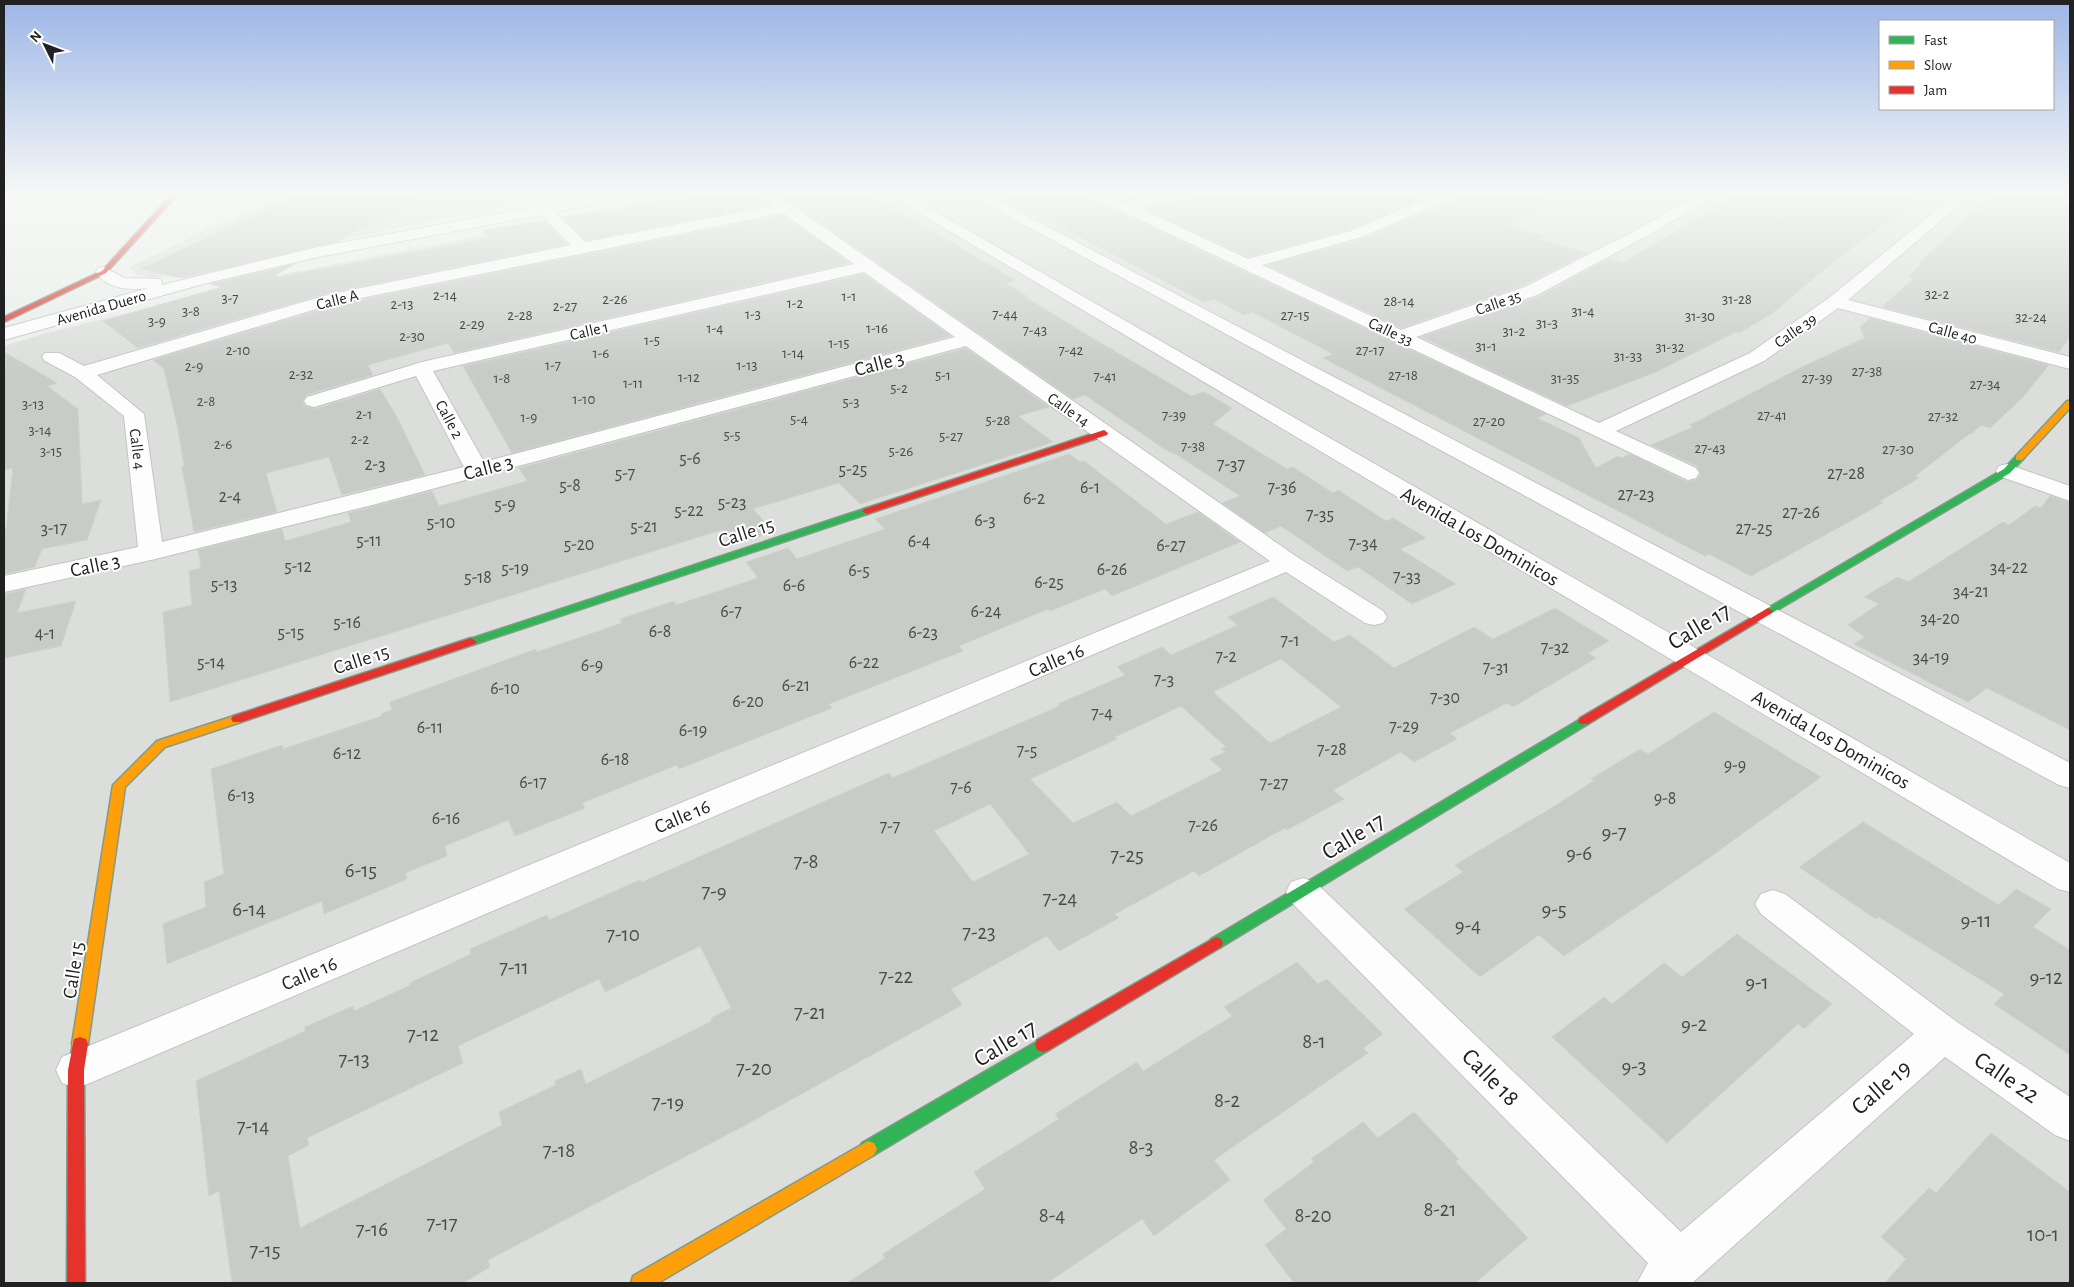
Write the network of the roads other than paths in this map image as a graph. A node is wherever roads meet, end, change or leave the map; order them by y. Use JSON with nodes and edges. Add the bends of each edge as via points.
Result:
{"nodes":[{"id":1,"x":122,"y":252,"type":"edge"},
{"id":2,"x":320,"y":252,"type":"edge"},
{"id":3,"x":558,"y":252,"type":"edge"},
{"id":4,"x":847,"y":252,"type":"edge"},
{"id":5,"x":993,"y":252,"type":"edge"},
{"id":6,"x":1085,"y":252,"type":"edge"},
{"id":7,"x":1222,"y":252,"type":"edge"},
{"id":8,"x":1291,"y":252,"type":"edge"},
{"id":9,"x":1605,"y":252,"type":"edge"},
{"id":10,"x":1894,"y":252,"type":"edge"},
{"id":11,"x":1248,"y":264,"type":"junction"},
{"id":12,"x":867,"y":266,"type":"junction"},
{"id":13,"x":104,"y":272,"type":"junction"},
{"id":14,"x":199,"y":280,"type":"junction"},
{"id":15,"x":1835,"y":302,"type":"junction"},
{"id":16,"x":4,"y":320,"type":"edge"},
{"id":17,"x":4,"y":334,"type":"edge"},
{"id":18,"x":1402,"y":336,"type":"junction"},
{"id":19,"x":969,"y":339,"type":"junction"},
{"id":20,"x":52,"y":357,"type":"dead end"},
{"id":21,"x":2070,"y":363,"type":"edge"},
{"id":22,"x":422,"y":368,"type":"junction"},
{"id":23,"x":82,"y":372,"type":"junction"},
{"id":24,"x":314,"y":401,"type":"dead end"},
{"id":25,"x":2070,"y":403,"type":"edge"},
{"id":26,"x":1600,"y":430,"type":"junction"},
{"id":27,"x":1104,"y":433,"type":"junction"},
{"id":28,"x":477,"y":470,"type":"junction"},
{"id":29,"x":2007,"y":471,"type":"junction"},
{"id":30,"x":1688,"y":473,"type":"dead end"},
{"id":31,"x":2070,"y":494,"type":"edge"},
{"id":32,"x":151,"y":554,"type":"junction"},
{"id":33,"x":1288,"y":562,"type":"junction"},
{"id":34,"x":4,"y":584,"type":"edge"},
{"id":35,"x":1764,"y":613,"type":"junction"},
{"id":36,"x":1374,"y":617,"type":"dead end"},
{"id":37,"x":1690,"y":656,"type":"junction"},
{"id":38,"x":2070,"y":777,"type":"edge"},
{"id":39,"x":2070,"y":879,"type":"edge"},
{"id":40,"x":1303,"y":892,"type":"junction"},
{"id":41,"x":1773,"y":904,"type":"dead end"},
{"id":42,"x":1943,"y":1034,"type":"junction"},
{"id":43,"x":76,"y":1070,"type":"junction"},
{"id":44,"x":2070,"y":1120,"type":"edge"},
{"id":45,"x":1670,"y":1273,"type":"edge"},
{"id":46,"x":76,"y":1283,"type":"edge"},
{"id":47,"x":640,"y":1283,"type":"edge"}],
"edges":[{"from":1,"to":13,"type":"street"},
{"from":2,"to":14,"type":"street","name":"Avenida Duero"},
{"from":3,"to":23,"type":"street","name":"Calle A","via":[[333,299]]},
{"from":4,"to":12,"type":"street","name":"Calle 14"},
{"from":5,"to":37,"type":"street","name":"Avenida Los Dominicos"},
{"from":6,"to":35,"type":"street"},
{"from":7,"to":11,"type":"street","name":"Calle 33"},
{"from":8,"to":11,"type":"street"},
{"from":9,"to":18,"type":"street","name":"Calle 35","via":[[1531,291]]},
{"from":10,"to":15,"type":"street","name":"Calle 39"},
{"from":11,"to":18,"type":"street","name":"Calle 33"},
{"from":12,"to":19,"type":"street","name":"Calle 14"},
{"from":12,"to":22,"type":"street","name":"Calle 1"},
{"from":13,"to":14,"type":"street","via":[[110,280],[126,284]]},
{"from":13,"to":16,"type":"street"},
{"from":14,"to":17,"type":"street","name":"Avenida Duero"},
{"from":15,"to":21,"type":"street","name":"Calle 40"},
{"from":15,"to":26,"type":"street","name":"Calle 39","via":[[1757,357]]},
{"from":18,"to":26,"type":"street","name":"Calle 33"},
{"from":19,"to":27,"type":"street","name":"Calle 14"},
{"from":19,"to":28,"type":"street","name":"Calle 3"},
{"from":20,"to":23,"type":"street","name":"Calle 4"},
{"from":22,"to":24,"type":"street","name":"Calle 1"},
{"from":22,"to":28,"type":"street","name":"Calle 2"},
{"from":23,"to":32,"type":"street","name":"Calle 4","via":[[134,414]]},
{"from":25,"to":29,"type":"street","name":"Calle 17"},
{"from":26,"to":30,"type":"street","name":"Calle 33"},
{"from":27,"to":33,"type":"street","name":"Calle 14"},
{"from":27,"to":43,"type":"street","name":"Calle 15","via":[[160,744],[119,785]]},
{"from":28,"to":32,"type":"street","name":"Calle 3"},
{"from":29,"to":31,"type":"street"},
{"from":29,"to":35,"type":"street","name":"Calle 17"},
{"from":32,"to":34,"type":"street","name":"Calle 3"},
{"from":33,"to":36,"type":"street","name":"Calle 14"},
{"from":33,"to":43,"type":"street","name":"Calle 16"},
{"from":35,"to":37,"type":"street","name":"Calle 17"},
{"from":35,"to":38,"type":"street"},
{"from":37,"to":39,"type":"street","name":"Avenida Los Dominicos"},
{"from":37,"to":40,"type":"street","name":"Calle 17"},
{"from":40,"to":45,"type":"street","name":"Calle 18"},
{"from":40,"to":47,"type":"street","name":"Calle 17"},
{"from":41,"to":42,"type":"street"},
{"from":42,"to":44,"type":"street","name":"Calle 22"},
{"from":42,"to":45,"type":"street","name":"Calle 19"},
{"from":43,"to":46,"type":"street","name":"Calle 15"}]}
